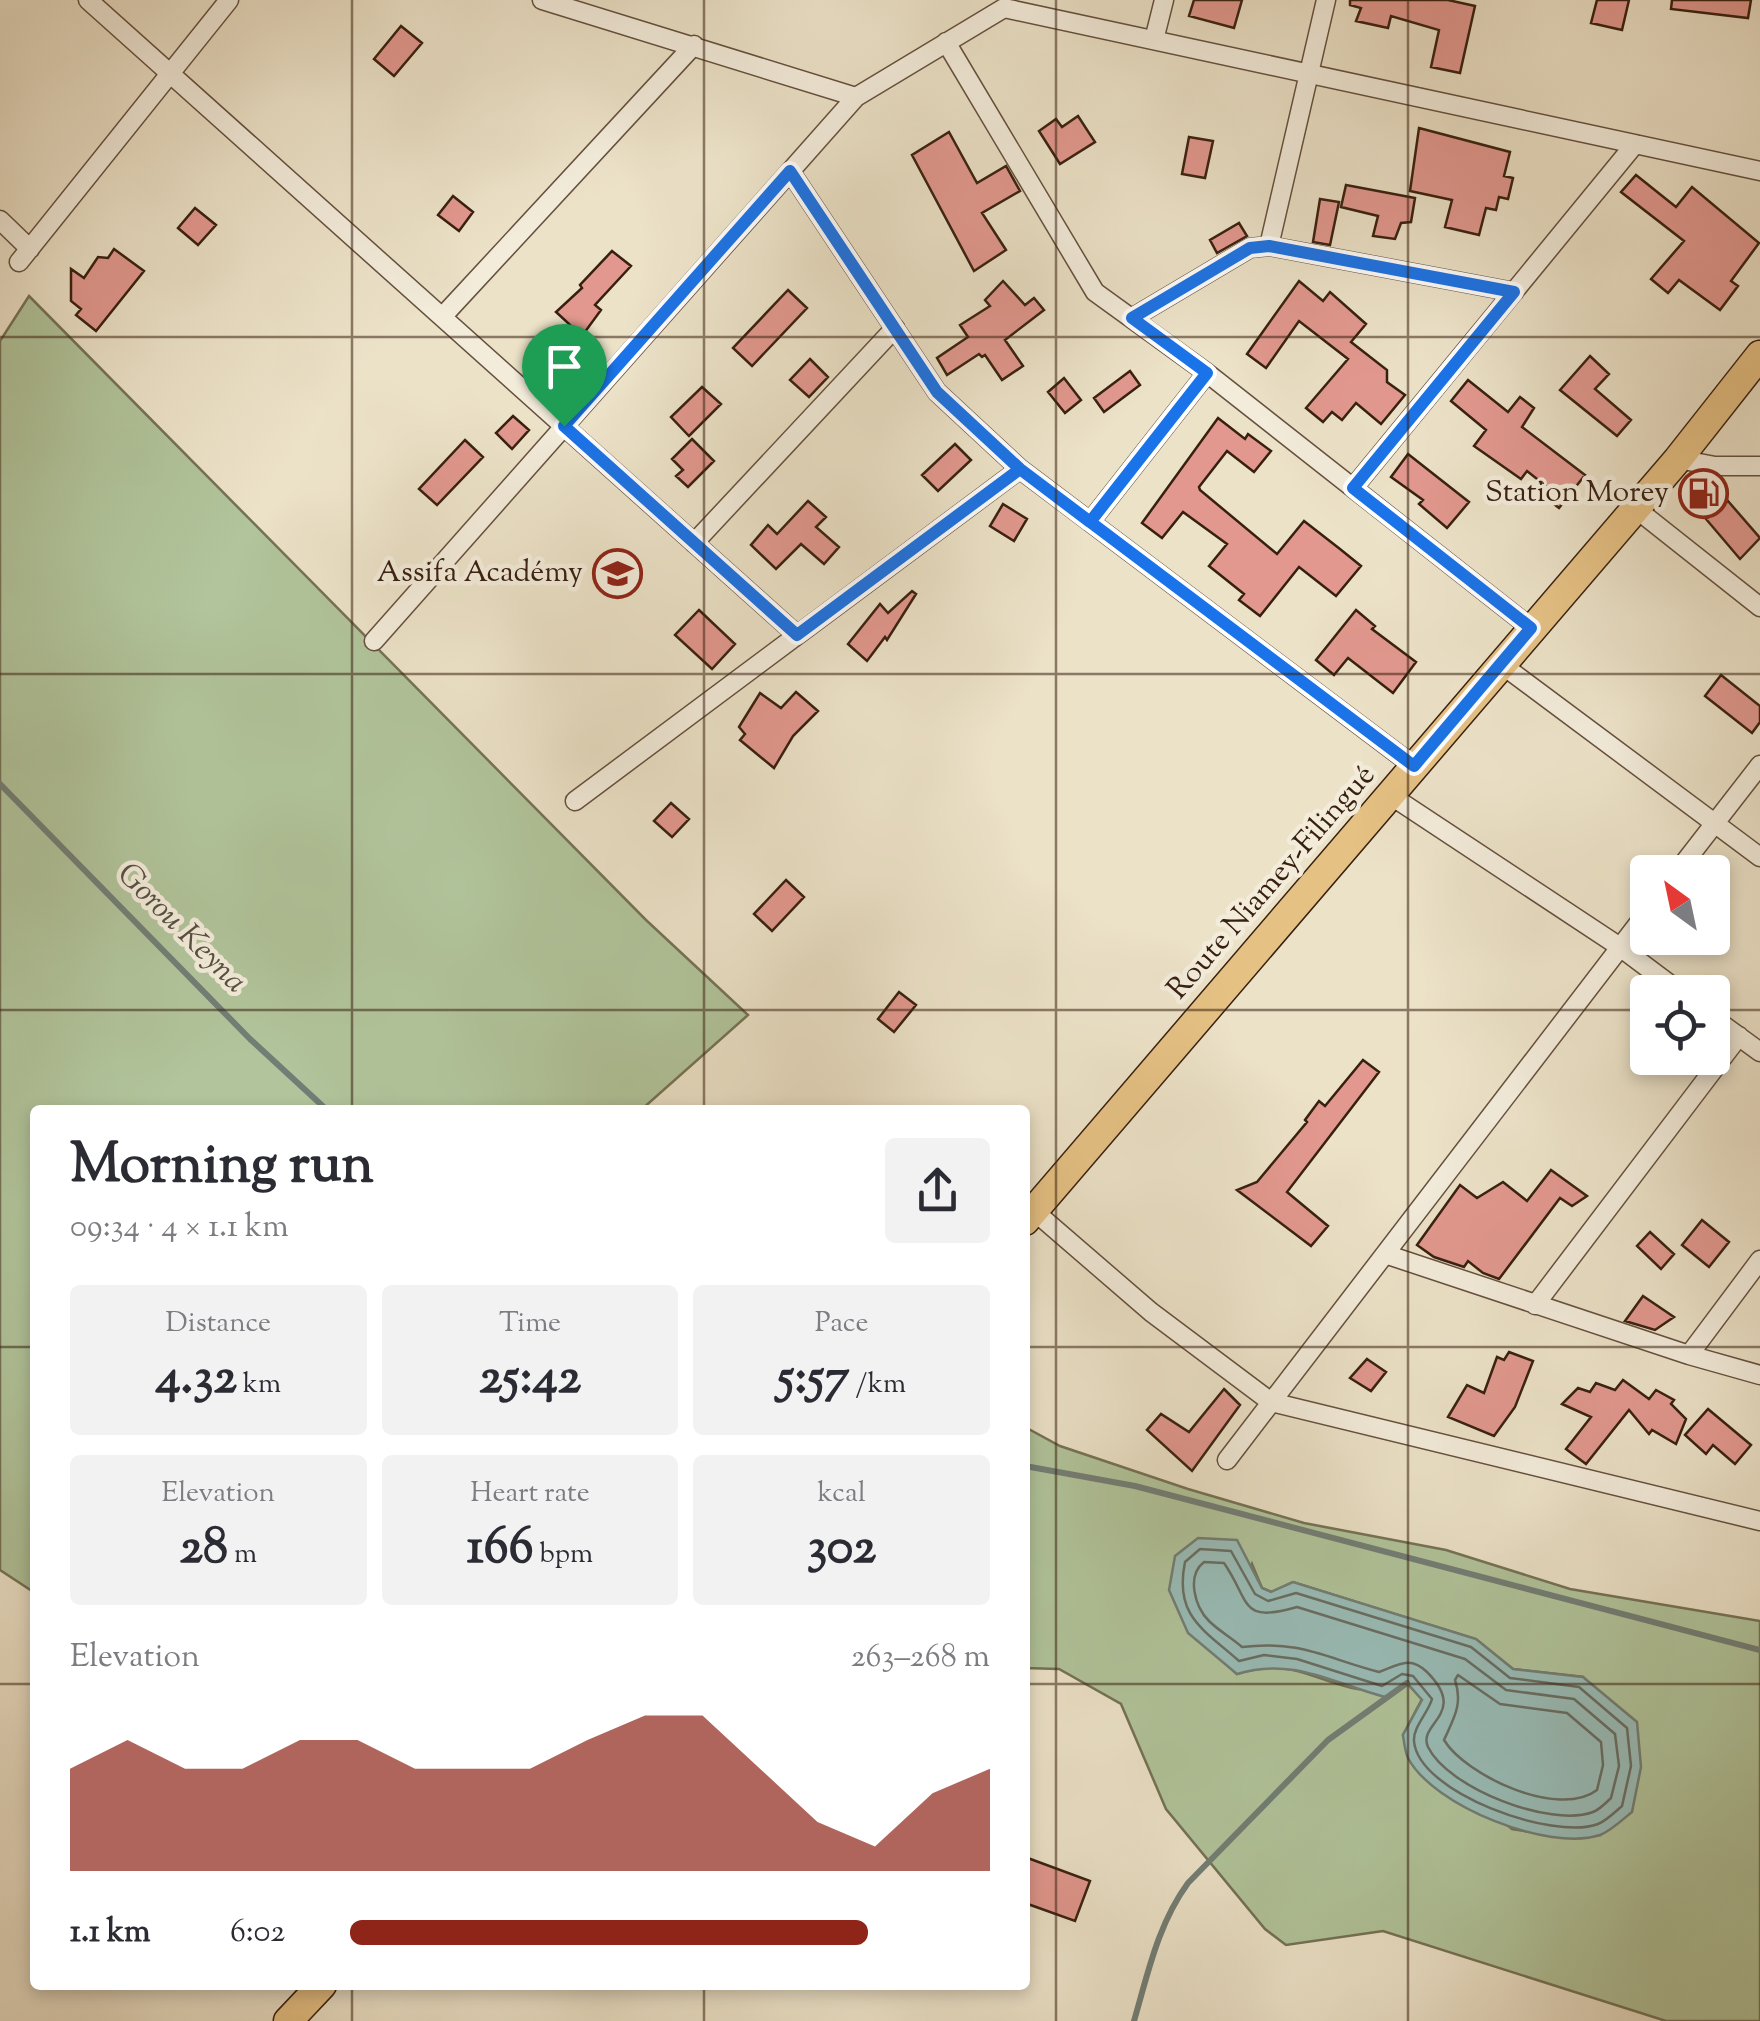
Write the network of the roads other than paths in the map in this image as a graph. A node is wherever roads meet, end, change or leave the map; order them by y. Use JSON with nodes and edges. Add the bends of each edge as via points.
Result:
{"nodes":[{"id":1,"x":88,"y":0,"type":"edge"},
{"id":2,"x":229,"y":0,"type":"edge"},
{"id":3,"x":542,"y":0,"type":"edge"},
{"id":4,"x":1164,"y":0,"type":"edge"},
{"id":5,"x":1326,"y":0,"type":"edge"},
{"id":6,"x":1003,"y":4,"type":"edge"},
{"id":7,"x":1154,"y":40,"type":"junction"},
{"id":8,"x":946,"y":42,"type":"junction"},
{"id":9,"x":694,"y":45,"type":"junction"},
{"id":10,"x":1309,"y":73,"type":"junction"},
{"id":11,"x":170,"y":74,"type":"junction"},
{"id":12,"x":856,"y":98,"type":"junction"},
{"id":13,"x":1635,"y":144,"type":"junction"},
{"id":14,"x":1760,"y":170,"type":"edge"},
{"id":15,"x":790,"y":171,"type":"junction"},
{"id":16,"x":0,"y":220,"type":"edge"},
{"id":17,"x":1269,"y":246,"type":"junction"},
{"id":18,"x":1514,"y":292,"type":"junction"},
{"id":19,"x":442,"y":317,"type":"junction"},
{"id":20,"x":1132,"y":318,"type":"junction"},
{"id":21,"x":895,"y":328,"type":"junction"},
{"id":22,"x":1760,"y":355,"type":"edge"},
{"id":23,"x":1207,"y":373,"type":"junction"},
{"id":24,"x":564,"y":426,"type":"junction"},
{"id":25,"x":1678,"y":458,"type":"junction"},
{"id":26,"x":1760,"y":466,"type":"edge"},
{"id":27,"x":1020,"y":469,"type":"junction"},
{"id":28,"x":1353,"y":488,"type":"junction"},
{"id":29,"x":1635,"y":508,"type":"junction"},
{"id":30,"x":1090,"y":522,"type":"junction"},
{"id":31,"x":694,"y":543,"type":"junction"},
{"id":32,"x":1760,"y":608,"type":"edge"},
{"id":33,"x":1531,"y":628,"type":"junction"},
{"id":34,"x":797,"y":635,"type":"junction"},
{"id":35,"x":374,"y":641,"type":"dead end"},
{"id":36,"x":1501,"y":664,"type":"junction"},
{"id":37,"x":1760,"y":765,"type":"edge"},
{"id":38,"x":1414,"y":766,"type":"junction"},
{"id":39,"x":1390,"y":796,"type":"junction"},
{"id":40,"x":575,"y":801,"type":"dead end"},
{"id":41,"x":1716,"y":823,"type":"junction"},
{"id":42,"x":1691,"y":855,"type":"edge"},
{"id":43,"x":1760,"y":857,"type":"edge"},
{"id":44,"x":1630,"y":934,"type":"edge"},
{"id":45,"x":1620,"y":947,"type":"junction"},
{"id":46,"x":1657,"y":975,"type":"edge"},
{"id":47,"x":1730,"y":1030,"type":"edge"},
{"id":48,"x":1739,"y":1036,"type":"junction"},
{"id":49,"x":1760,"y":1052,"type":"edge"},
{"id":50,"x":1030,"y":1215,"type":"edge"},
{"id":51,"x":1030,"y":1217,"type":"edge"},
{"id":52,"x":1385,"y":1254,"type":"junction"},
{"id":53,"x":1760,"y":1260,"type":"edge"},
{"id":54,"x":1534,"y":1304,"type":"junction"},
{"id":55,"x":1689,"y":1355,"type":"junction"},
{"id":56,"x":1760,"y":1375,"type":"edge"},
{"id":57,"x":1271,"y":1402,"type":"junction"},
{"id":58,"x":1227,"y":1460,"type":"dead end"},
{"id":59,"x":1760,"y":1521,"type":"edge"},
{"id":60,"x":317,"y":1990,"type":"edge"},
{"id":61,"x":288,"y":2021,"type":"edge"}],
"edges":[{"from":1,"to":11,"type":"street"},
{"from":2,"to":11,"type":"street"},
{"from":3,"to":9,"type":"street"},
{"from":4,"to":7,"type":"street"},
{"from":5,"to":10,"type":"street"},
{"from":6,"to":7,"type":"street"},
{"from":6,"to":8,"type":"street"},
{"from":7,"to":10,"type":"street"},
{"from":8,"to":12,"type":"street"},
{"from":8,"to":20,"type":"street","via":[[1095,292]]},
{"from":9,"to":12,"type":"street"},
{"from":9,"to":19,"type":"street"},
{"from":10,"to":13,"type":"street"},
{"from":10,"to":17,"type":"street"},
{"from":11,"to":16,"type":"street","via":[[24,255]]},
{"from":11,"to":19,"type":"street"},
{"from":12,"to":15,"type":"street"},
{"from":13,"to":14,"type":"street"},
{"from":13,"to":18,"type":"street"},
{"from":15,"to":21,"type":"street"},
{"from":15,"to":24,"type":"street"},
{"from":17,"to":18,"type":"street"},
{"from":17,"to":20,"type":"street","via":[[1250,248]]},
{"from":18,"to":28,"type":"street"},
{"from":19,"to":24,"type":"street"},
{"from":20,"to":23,"type":"street"},
{"from":21,"to":27,"type":"street","via":[[937,392]]},
{"from":21,"to":31,"type":"street"},
{"from":22,"to":25,"type":"main road","name":"Route Niamey-Filingué"},
{"from":23,"to":28,"type":"street"},
{"from":23,"to":30,"type":"street"},
{"from":24,"to":31,"type":"street"},
{"from":24,"to":35,"type":"street"},
{"from":25,"to":26,"type":"street"},
{"from":25,"to":29,"type":"main road","name":"Route Niamey-Filingué"},
{"from":27,"to":30,"type":"street"},
{"from":27,"to":34,"type":"street"},
{"from":28,"to":33,"type":"street"},
{"from":29,"to":32,"type":"street"},
{"from":29,"to":33,"type":"main road","name":"Route Niamey-Filingué"},
{"from":30,"to":38,"type":"street"},
{"from":31,"to":34,"type":"street"},
{"from":33,"to":36,"type":"main road","name":"Route Niamey-Filingué"},
{"from":34,"to":40,"type":"street"},
{"from":36,"to":38,"type":"main road","name":"Route Niamey-Filingué"},
{"from":36,"to":41,"type":"street"},
{"from":37,"to":41,"type":"street"},
{"from":38,"to":39,"type":"main road","name":"Route Niamey-Filingué"},
{"from":39,"to":45,"type":"street"},
{"from":39,"to":50,"type":"main road","name":"Route Niamey-Filingué"},
{"from":41,"to":42,"type":"street"},
{"from":41,"to":43,"type":"street"},
{"from":44,"to":45,"type":"street"},
{"from":45,"to":46,"type":"street"},
{"from":45,"to":52,"type":"street"},
{"from":47,"to":48,"type":"street"},
{"from":48,"to":49,"type":"street"},
{"from":48,"to":54,"type":"street"},
{"from":51,"to":57,"type":"street"},
{"from":52,"to":54,"type":"street"},
{"from":52,"to":57,"type":"street"},
{"from":53,"to":55,"type":"street"},
{"from":54,"to":55,"type":"street"},
{"from":55,"to":56,"type":"street"},
{"from":57,"to":58,"type":"street"},
{"from":57,"to":59,"type":"street"},
{"from":60,"to":61,"type":"main road"}]}
